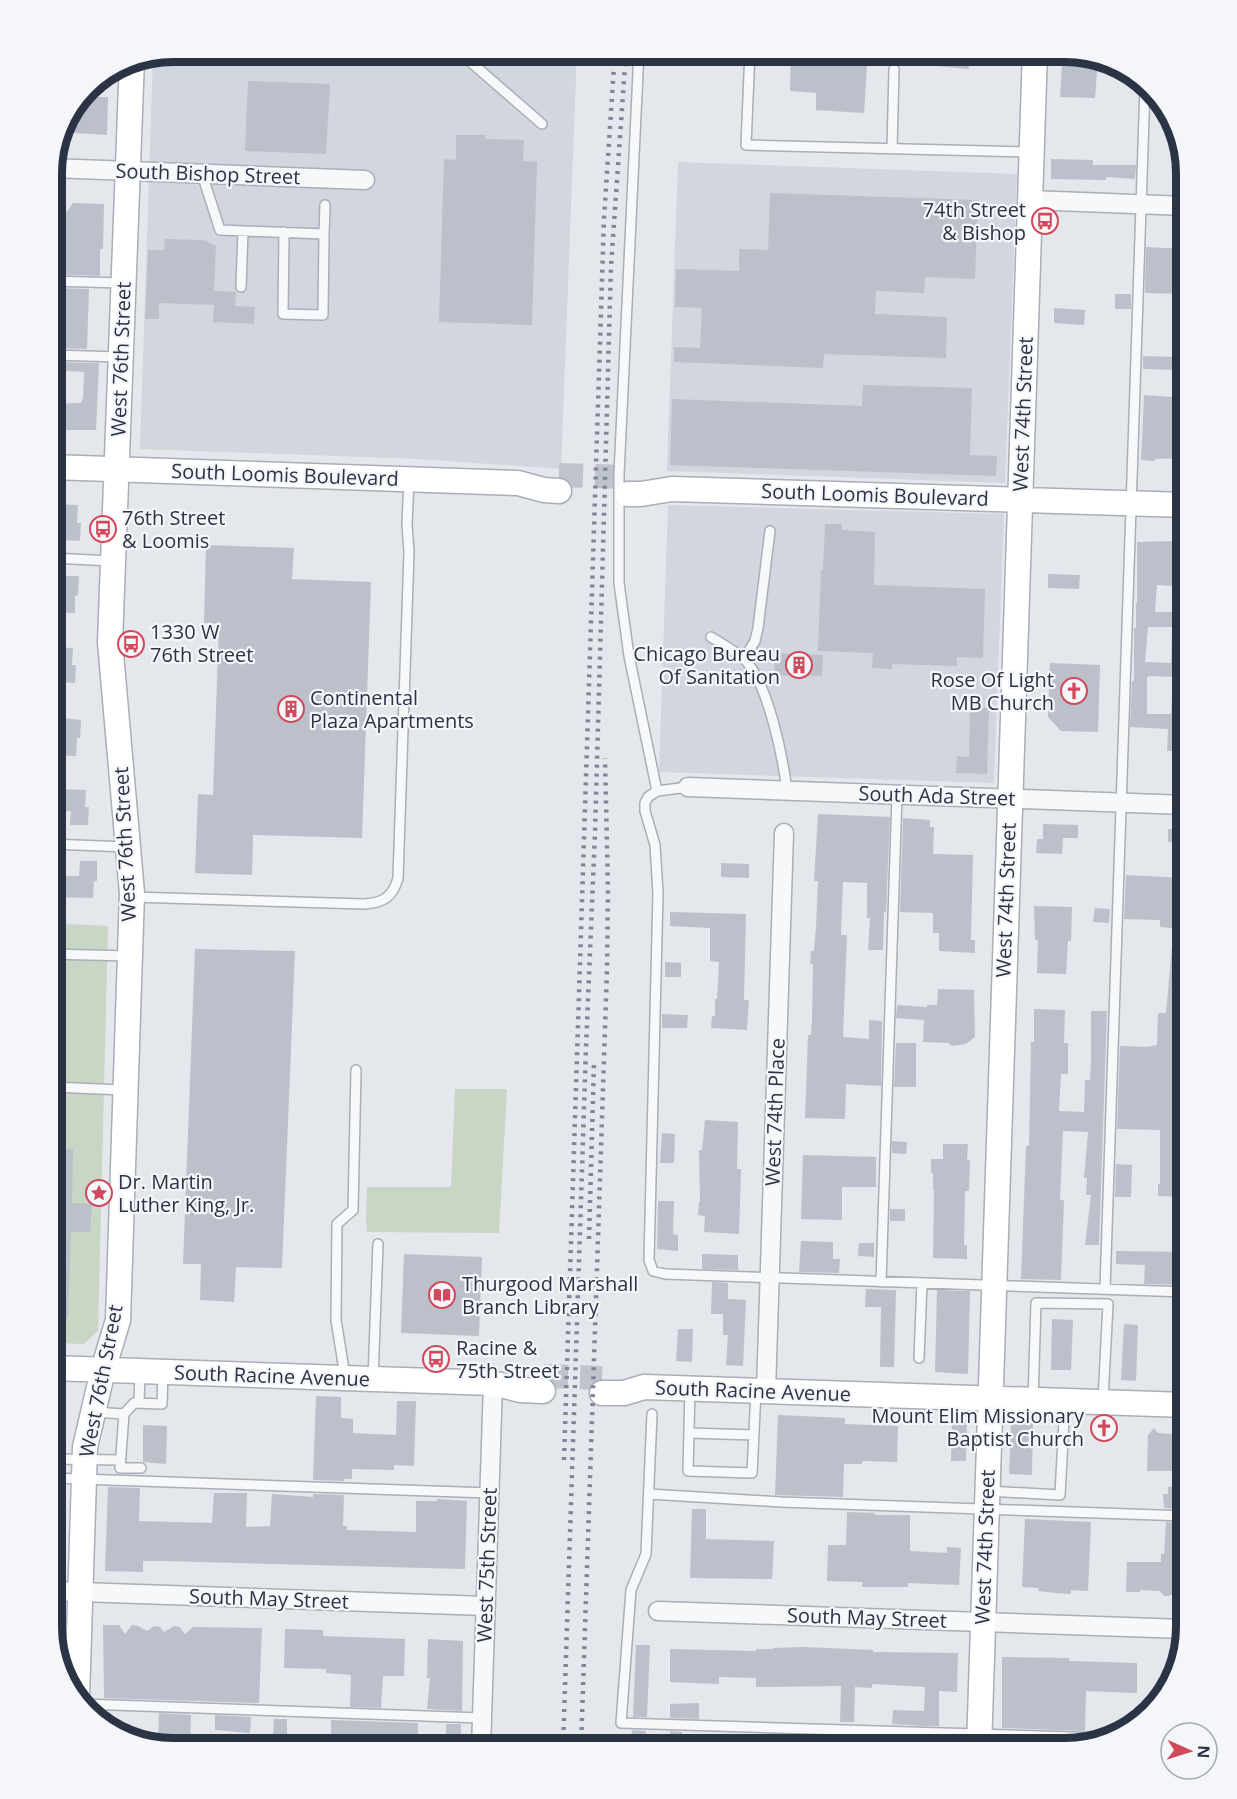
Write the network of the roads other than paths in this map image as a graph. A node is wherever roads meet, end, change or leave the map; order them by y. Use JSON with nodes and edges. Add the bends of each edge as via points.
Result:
{"nodes":[{"id":1,"x":471,"y":62,"type":"edge"},
{"id":2,"x":638,"y":62,"type":"edge"},
{"id":3,"x":750,"y":62,"type":"edge"},
{"id":4,"x":1035,"y":62,"type":"edge"},
{"id":5,"x":132,"y":69,"type":"edge"},
{"id":6,"x":894,"y":69,"type":"dead end"},
{"id":7,"x":1145,"y":96,"type":"edge"},
{"id":8,"x":542,"y":124,"type":"dead end"},
{"id":9,"x":891,"y":149,"type":"junction"},
{"id":10,"x":1032,"y":152,"type":"junction"},
{"id":11,"x":62,"y":168,"type":"edge"},
{"id":12,"x":128,"y":171,"type":"junction"},
{"id":13,"x":202,"y":174,"type":"junction"},
{"id":14,"x":365,"y":180,"type":"dead end"},
{"id":15,"x":1030,"y":200,"type":"junction"},
{"id":16,"x":1141,"y":204,"type":"junction"},
{"id":17,"x":325,"y":205,"type":"dead end"},
{"id":18,"x":1176,"y":206,"type":"edge"},
{"id":19,"x":243,"y":231,"type":"junction"},
{"id":20,"x":284,"y":232,"type":"junction"},
{"id":21,"x":324,"y":234,"type":"junction"},
{"id":22,"x":62,"y":281,"type":"edge"},
{"id":23,"x":124,"y":283,"type":"junction"},
{"id":24,"x":241,"y":287,"type":"dead end"},
{"id":25,"x":62,"y":355,"type":"edge"},
{"id":26,"x":121,"y":357,"type":"junction"},
{"id":27,"x":62,"y":467,"type":"edge"},
{"id":28,"x":118,"y":469,"type":"junction"},
{"id":29,"x":409,"y":479,"type":"junction"},
{"id":30,"x":559,"y":483,"type":"tunnel mouth"},
{"id":31,"x":629,"y":485,"type":"tunnel mouth"},
{"id":32,"x":1020,"y":500,"type":"junction"},
{"id":33,"x":1131,"y":503,"type":"junction"},
{"id":34,"x":1176,"y":505,"type":"edge"},
{"id":35,"x":770,"y":531,"type":"dead end"},
{"id":36,"x":62,"y":559,"type":"edge"},
{"id":37,"x":114,"y":561,"type":"junction"},
{"id":38,"x":711,"y":637,"type":"dead end"},
{"id":39,"x":744,"y":659,"type":"junction"},
{"id":40,"x":688,"y":787,"type":"joint"},
{"id":41,"x":657,"y":791,"type":"junction"},
{"id":42,"x":787,"y":791,"type":"junction"},
{"id":43,"x":897,"y":795,"type":"junction"},
{"id":44,"x":1009,"y":799,"type":"junction"},
{"id":45,"x":1122,"y":803,"type":"junction"},
{"id":46,"x":1176,"y":805,"type":"edge"},
{"id":47,"x":784,"y":833,"type":"dead end"},
{"id":48,"x":62,"y":844,"type":"edge"},
{"id":49,"x":129,"y":847,"type":"junction"},
{"id":50,"x":132,"y":897,"type":"junction"},
{"id":51,"x":62,"y":954,"type":"edge"},
{"id":52,"x":129,"y":956,"type":"junction"},
{"id":53,"x":356,"y":1070,"type":"dead end"},
{"id":54,"x":62,"y":1088,"type":"edge"},
{"id":55,"x":124,"y":1090,"type":"junction"},
{"id":56,"x":378,"y":1244,"type":"dead end"},
{"id":57,"x":769,"y":1279,"type":"junction"},
{"id":58,"x":881,"y":1282,"type":"junction"},
{"id":59,"x":922,"y":1283,"type":"junction"},
{"id":60,"x":994,"y":1285,"type":"junction"},
{"id":61,"x":1105,"y":1289,"type":"junction"},
{"id":62,"x":1176,"y":1292,"type":"edge"},
{"id":63,"x":919,"y":1358,"type":"dead end"},
{"id":64,"x":62,"y":1368,"type":"edge"},
{"id":65,"x":103,"y":1370,"type":"junction"},
{"id":66,"x":151,"y":1372,"type":"junction"},
{"id":67,"x":346,"y":1378,"type":"junction"},
{"id":68,"x":373,"y":1379,"type":"junction"},
{"id":69,"x":493,"y":1383,"type":"junction"},
{"id":70,"x":543,"y":1383,"type":"tunnel mouth"},
{"id":71,"x":602,"y":1385,"type":"tunnel mouth"},
{"id":72,"x":690,"y":1389,"type":"junction"},
{"id":73,"x":761,"y":1391,"type":"junction"},
{"id":74,"x":990,"y":1399,"type":"junction"},
{"id":75,"x":1033,"y":1400,"type":"junction"},
{"id":76,"x":1065,"y":1401,"type":"junction"},
{"id":77,"x":1103,"y":1402,"type":"junction"},
{"id":78,"x":139,"y":1403,"type":"junction"},
{"id":79,"x":1176,"y":1405,"type":"edge"},
{"id":80,"x":93,"y":1412,"type":"junction"},
{"id":81,"x":124,"y":1414,"type":"junction"},
{"id":82,"x":652,"y":1414,"type":"dead end"},
{"id":83,"x":689,"y":1433,"type":"junction"},
{"id":84,"x":754,"y":1435,"type":"junction"},
{"id":85,"x":120,"y":1460,"type":"junction"},
{"id":86,"x":62,"y":1463,"type":"edge"},
{"id":87,"x":141,"y":1468,"type":"dead end"},
{"id":88,"x":84,"y":1470,"type":"junction"},
{"id":89,"x":62,"y":1475,"type":"edge"},
{"id":90,"x":489,"y":1493,"type":"junction"},
{"id":91,"x":649,"y":1494,"type":"junction"},
{"id":92,"x":987,"y":1500,"type":"junction"},
{"id":93,"x":1176,"y":1515,"type":"edge"},
{"id":94,"x":62,"y":1591,"type":"edge"},
{"id":95,"x":80,"y":1592,"type":"junction"},
{"id":96,"x":486,"y":1606,"type":"junction"},
{"id":97,"x":658,"y":1611,"type":"dead end"},
{"id":98,"x":983,"y":1623,"type":"junction"},
{"id":99,"x":1176,"y":1629,"type":"edge"},
{"id":100,"x":77,"y":1684,"type":"edge"},
{"id":101,"x":93,"y":1704,"type":"edge"},
{"id":102,"x":482,"y":1718,"type":"junction"},
{"id":103,"x":482,"y":1737,"type":"edge"},
{"id":104,"x":916,"y":1738,"type":"edge"},
{"id":105,"x":979,"y":1738,"type":"edge"}],
"edges":[{"from":1,"to":8,"type":"lane"},
{"from":2,"to":41,"type":"lane","via":[[619,474],[619,583],[629,656]]},
{"from":3,"to":9,"type":"lane","via":[[746,145]]},
{"from":4,"to":10,"type":"street","name":"West 74th Street"},
{"from":5,"to":12,"type":"street","name":"West 76th Street"},
{"from":6,"to":9,"type":"lane"},
{"from":7,"to":16,"type":"lane"},
{"from":9,"to":10,"type":"lane"},
{"from":10,"to":15,"type":"street","name":"West 74th Street"},
{"from":11,"to":12,"type":"street","name":"South Bishop Street"},
{"from":12,"to":13,"type":"street","name":"South Bishop Street"},
{"from":12,"to":23,"type":"street","name":"West 76th Street"},
{"from":13,"to":14,"type":"street","name":"South Bishop Street"},
{"from":13,"to":19,"type":"lane","via":[[220,230]]},
{"from":15,"to":16,"type":"street"},
{"from":15,"to":32,"type":"street","name":"West 74th Street"},
{"from":16,"to":18,"type":"street"},
{"from":16,"to":33,"type":"lane"},
{"from":17,"to":21,"type":"lane"},
{"from":19,"to":20,"type":"lane"},
{"from":19,"to":24,"type":"lane"},
{"from":20,"to":21,"type":"lane"},
{"from":20,"to":21,"type":"lane","via":[[283,314],[323,315]]},
{"from":22,"to":23,"type":"lane"},
{"from":23,"to":26,"type":"street","name":"West 76th Street"},
{"from":25,"to":26,"type":"lane"},
{"from":26,"to":28,"type":"street","name":"West 76th Street"},
{"from":27,"to":28,"type":"street","name":"South Loomis Boulevard"},
{"from":28,"to":29,"type":"street","name":"South Loomis Boulevard"},
{"from":28,"to":37,"type":"street","name":"West 76th Street"},
{"from":29,"to":30,"type":"street","name":"South Loomis Boulevard","via":[[518,483],[544,490]]},
{"from":29,"to":50,"type":"lane","via":[[395,889],[376,904]]},
{"from":31,"to":32,"type":"street","name":"South Loomis Boulevard","via":[[642,478],[672,489]]},
{"from":32,"to":33,"type":"street","name":"South Loomis Boulevard"},
{"from":32,"to":44,"type":"street","name":"West 74th Street"},
{"from":33,"to":34,"type":"street","name":"South Loomis Boulevard"},
{"from":33,"to":45,"type":"lane"},
{"from":35,"to":39,"type":"lane","via":[[758,628]]},
{"from":36,"to":37,"type":"lane"},
{"from":37,"to":49,"type":"street","name":"West 76th Street","via":[[110,642]]},
{"from":38,"to":39,"type":"lane"},
{"from":39,"to":42,"type":"lane","via":[[759,686],[778,739]]},
{"from":40,"to":41,"type":"lane"},
{"from":40,"to":42,"type":"street","name":"South Ada Street"},
{"from":41,"to":57,"type":"lane","via":[[645,803],[655,844],[658,893],[650,1267],[664,1275]]},
{"from":42,"to":43,"type":"street","name":"South Ada Street"},
{"from":43,"to":44,"type":"street","name":"South Ada Street"},
{"from":43,"to":58,"type":"lane"},
{"from":44,"to":45,"type":"street","name":"South Ada Street"},
{"from":44,"to":60,"type":"street","name":"West 74th Street"},
{"from":45,"to":46,"type":"street","name":"South Ada Street"},
{"from":45,"to":61,"type":"lane"},
{"from":47,"to":57,"type":"street","name":"West 74th Place"},
{"from":48,"to":49,"type":"lane"},
{"from":49,"to":50,"type":"street","name":"West 76th Street"},
{"from":50,"to":52,"type":"street","name":"West 76th Street"},
{"from":51,"to":52,"type":"lane"},
{"from":52,"to":55,"type":"street","name":"West 76th Street"},
{"from":53,"to":67,"type":"lane","via":[[353,1210],[337,1224],[336,1320]]},
{"from":54,"to":55,"type":"lane"},
{"from":55,"to":65,"type":"street","name":"West 76th Street","via":[[118,1320]]},
{"from":56,"to":68,"type":"lane"},
{"from":57,"to":58,"type":"lane"},
{"from":57,"to":73,"type":"street","name":"West 74th Place"},
{"from":58,"to":59,"type":"lane"},
{"from":59,"to":60,"type":"lane"},
{"from":59,"to":63,"type":"lane"},
{"from":60,"to":61,"type":"lane"},
{"from":60,"to":74,"type":"street","name":"West 74th Street"},
{"from":61,"to":62,"type":"lane"},
{"from":64,"to":65,"type":"street","name":"South Racine Avenue"},
{"from":65,"to":66,"type":"street","name":"South Racine Avenue"},
{"from":65,"to":80,"type":"street","name":"West 76th Street"},
{"from":66,"to":67,"type":"street","name":"South Racine Avenue"},
{"from":66,"to":78,"type":"lane"},
{"from":66,"to":78,"type":"lane","via":[[162,1404]]},
{"from":67,"to":68,"type":"street","name":"South Racine Avenue"},
{"from":68,"to":69,"type":"street","name":"South Racine Avenue"},
{"from":69,"to":70,"type":"street","name":"South Racine Avenue","via":[[520,1390]]},
{"from":69,"to":90,"type":"street","name":"West 75th Street"},
{"from":71,"to":72,"type":"street","name":"South Racine Avenue","via":[[624,1393],[645,1387]]},
{"from":72,"to":73,"type":"street","name":"South Racine Avenue"},
{"from":72,"to":83,"type":"lane"},
{"from":73,"to":74,"type":"street","name":"South Racine Avenue"},
{"from":73,"to":84,"type":"lane"},
{"from":74,"to":75,"type":"street","name":"South Racine Avenue"},
{"from":74,"to":92,"type":"street","name":"West 74th Street"},
{"from":75,"to":76,"type":"street","name":"South Racine Avenue"},
{"from":75,"to":77,"type":"lane","via":[[1036,1303],[1108,1304]]},
{"from":76,"to":77,"type":"street","name":"South Racine Avenue"},
{"from":76,"to":92,"type":"lane","via":[[1060,1495]]},
{"from":77,"to":79,"type":"street","name":"South Racine Avenue"},
{"from":78,"to":81,"type":"lane","via":[[134,1402]]},
{"from":80,"to":81,"type":"lane"},
{"from":80,"to":88,"type":"street","name":"West 76th Street"},
{"from":81,"to":85,"type":"lane"},
{"from":82,"to":91,"type":"lane"},
{"from":83,"to":84,"type":"lane"},
{"from":83,"to":84,"type":"lane","via":[[688,1471],[752,1473]]},
{"from":85,"to":87,"type":"lane","via":[[120,1468]]},
{"from":85,"to":88,"type":"lane"},
{"from":86,"to":88,"type":"lane"},
{"from":88,"to":89,"type":"lane"},
{"from":88,"to":90,"type":"lane"},
{"from":88,"to":95,"type":"street","name":"West 76th Street"},
{"from":90,"to":96,"type":"street","name":"West 75th Street"},
{"from":91,"to":92,"type":"lane","via":[[782,1502]]},
{"from":91,"to":104,"type":"lane","via":[[646,1554],[631,1590],[621,1723]]},
{"from":92,"to":93,"type":"lane"},
{"from":92,"to":98,"type":"street","name":"West 74th Street"},
{"from":94,"to":95,"type":"street","name":"South May Street"},
{"from":95,"to":96,"type":"street","name":"South May Street"},
{"from":95,"to":100,"type":"street","name":"West 76th Street"},
{"from":96,"to":102,"type":"street","name":"West 75th Street"},
{"from":97,"to":98,"type":"street","name":"South May Street"},
{"from":98,"to":99,"type":"street","name":"South May Street"},
{"from":98,"to":105,"type":"street","name":"West 74th Street"},
{"from":101,"to":102,"type":"lane"},
{"from":102,"to":103,"type":"street","name":"West 75th Street"}]}
